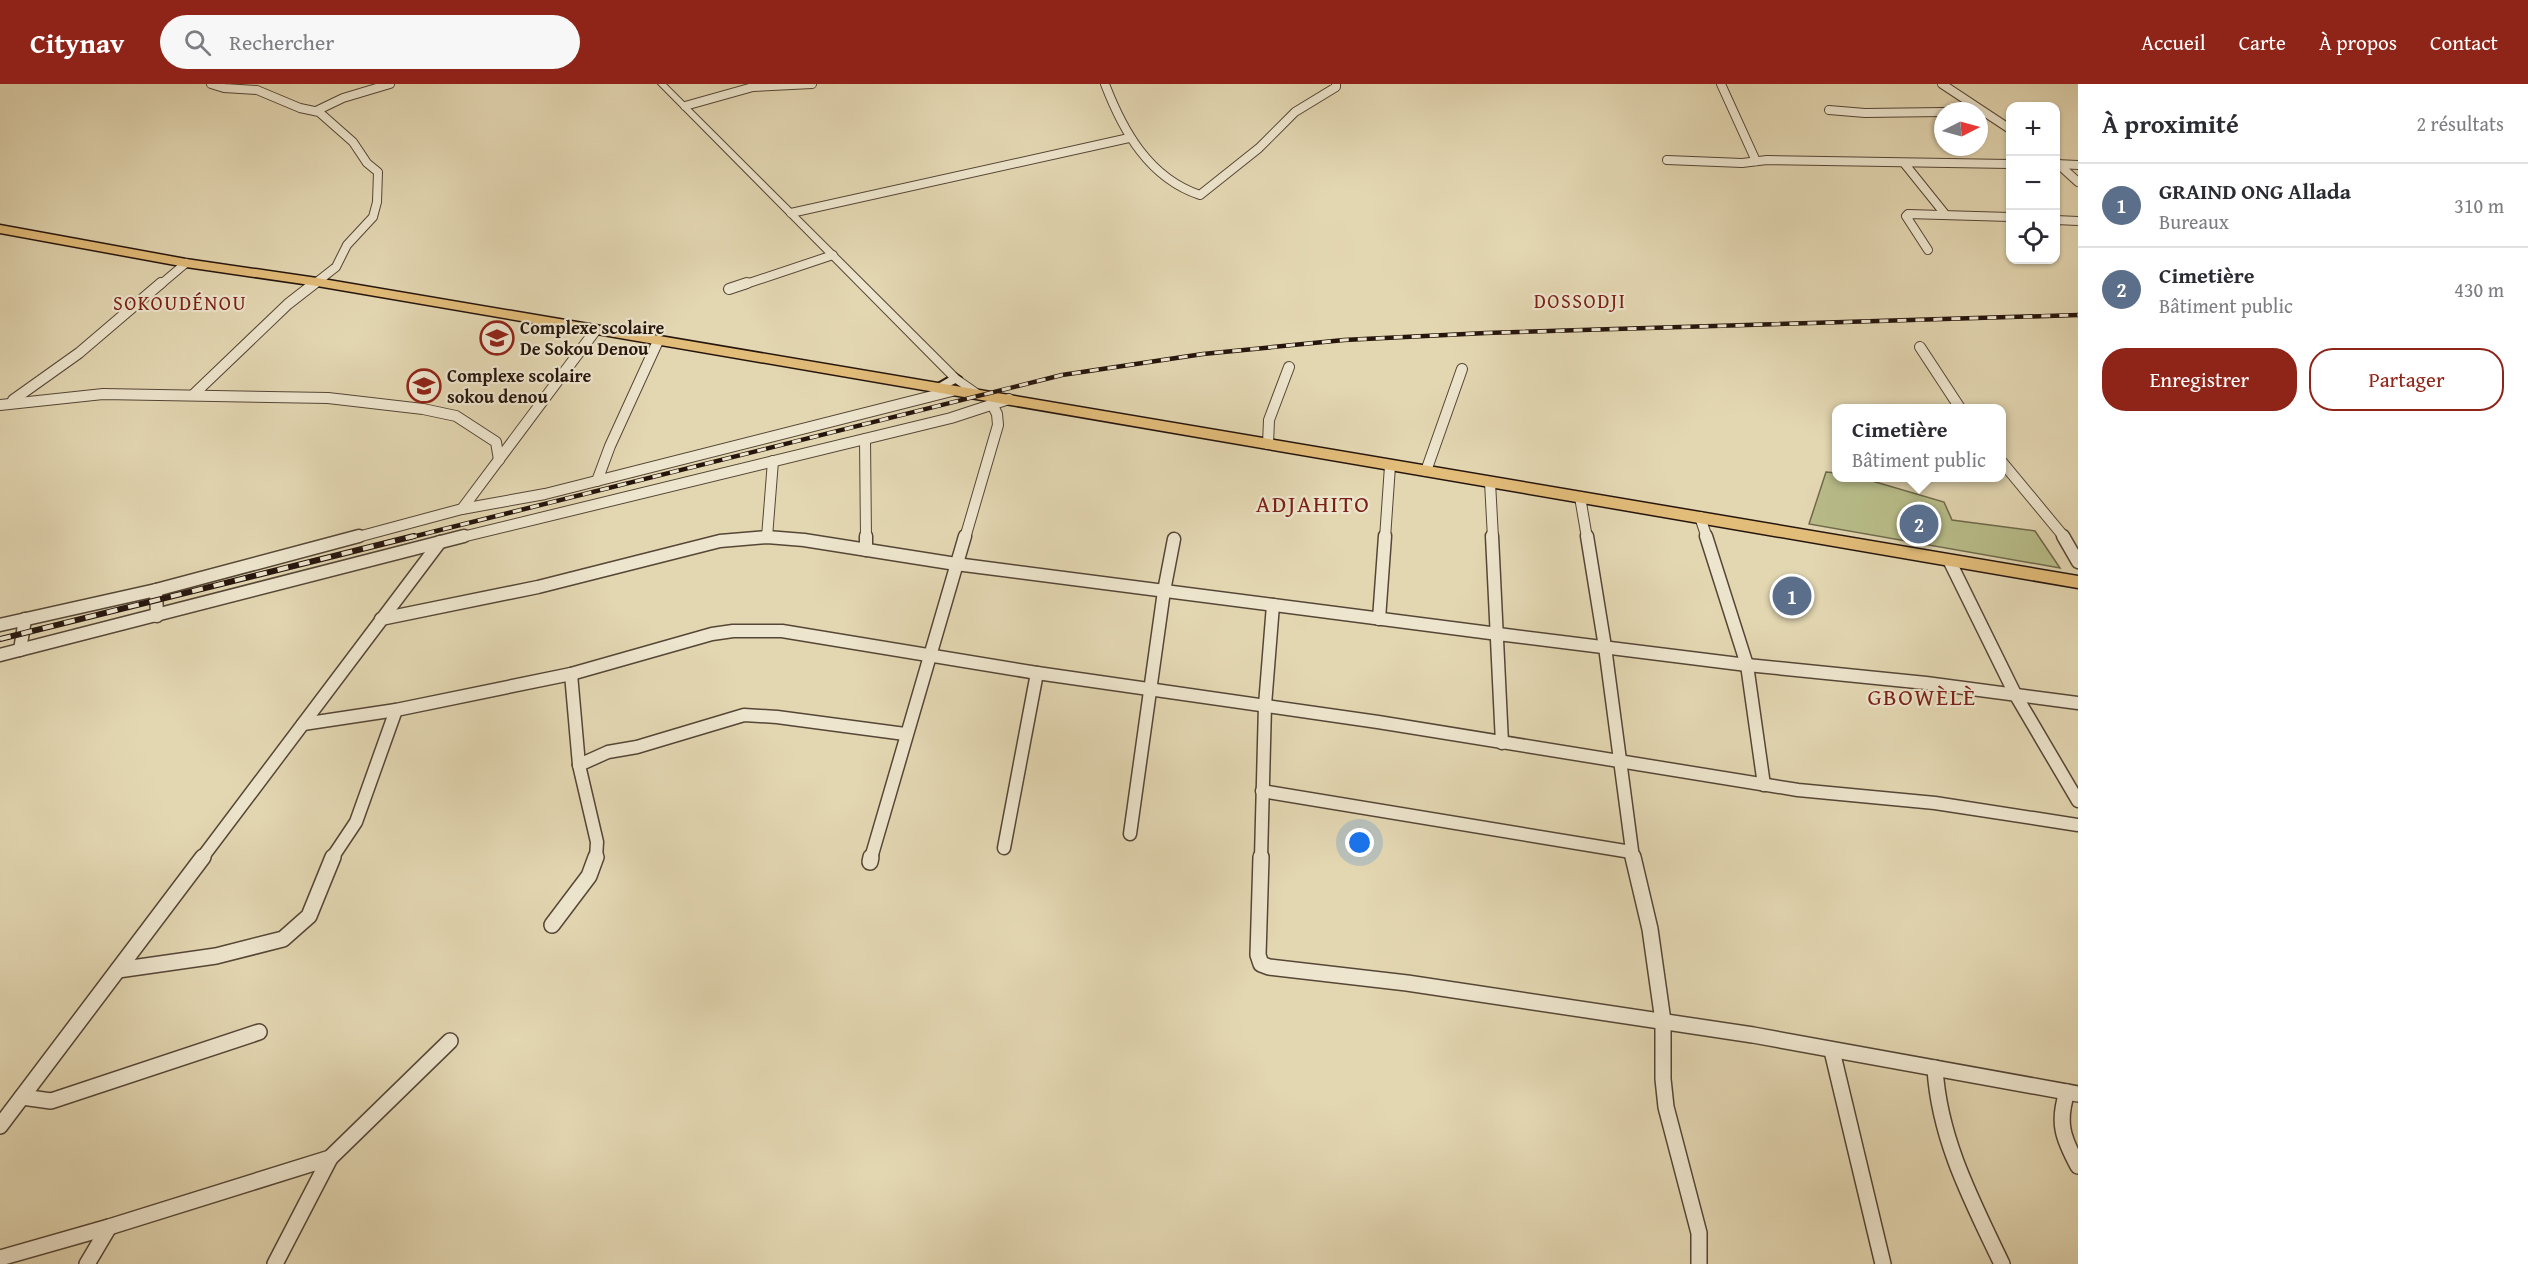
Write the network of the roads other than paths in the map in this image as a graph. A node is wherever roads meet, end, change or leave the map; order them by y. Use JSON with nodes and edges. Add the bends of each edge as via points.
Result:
{"nodes":[{"id":1,"x":211,"y":84,"type":"edge"},
{"id":2,"x":390,"y":84,"type":"edge"},
{"id":3,"x":662,"y":84,"type":"edge"},
{"id":4,"x":812,"y":84,"type":"edge"},
{"id":5,"x":1105,"y":84,"type":"edge"},
{"id":6,"x":1336,"y":84,"type":"edge"},
{"id":7,"x":1721,"y":84,"type":"edge"},
{"id":8,"x":1942,"y":84,"type":"edge"},
{"id":9,"x":1969,"y":102,"type":"edge"},
{"id":10,"x":685,"y":106,"type":"junction"},
{"id":11,"x":1829,"y":110,"type":"dead end"},
{"id":12,"x":316,"y":111,"type":"junction"},
{"id":13,"x":1934,"y":112,"type":"edge"},
{"id":14,"x":1988,"y":115,"type":"edge"},
{"id":15,"x":2006,"y":126,"type":"edge"},
{"id":16,"x":1129,"y":138,"type":"junction"},
{"id":17,"x":1667,"y":160,"type":"dead end"},
{"id":18,"x":1756,"y":161,"type":"junction"},
{"id":19,"x":1904,"y":163,"type":"junction"},
{"id":20,"x":2060,"y":163,"type":"edge"},
{"id":21,"x":2006,"y":164,"type":"edge"},
{"id":22,"x":2078,"y":165,"type":"edge"},
{"id":23,"x":2060,"y":166,"type":"edge"},
{"id":24,"x":2078,"y":182,"type":"edge"},
{"id":25,"x":791,"y":213,"type":"junction"},
{"id":26,"x":1945,"y":214,"type":"junction"},
{"id":27,"x":2006,"y":217,"type":"edge"},
{"id":28,"x":2060,"y":220,"type":"edge"},
{"id":29,"x":2078,"y":221,"type":"edge"},
{"id":30,"x":0,"y":229,"type":"edge"},
{"id":31,"x":1928,"y":250,"type":"dead end"},
{"id":32,"x":832,"y":255,"type":"junction"},
{"id":33,"x":186,"y":263,"type":"junction"},
{"id":34,"x":317,"y":282,"type":"junction"},
{"id":35,"x":729,"y":289,"type":"dead end"},
{"id":36,"x":595,"y":331,"type":"junction"},
{"id":37,"x":658,"y":341,"type":"junction"},
{"id":38,"x":1920,"y":347,"type":"dead end"},
{"id":39,"x":1289,"y":368,"type":"dead end"},
{"id":40,"x":1462,"y":369,"type":"dead end"},
{"id":41,"x":954,"y":384,"type":"junction"},
{"id":42,"x":194,"y":394,"type":"junction"},
{"id":43,"x":27,"y":397,"type":"junction"},
{"id":44,"x":1009,"y":399,"type":"junction"},
{"id":45,"x":1957,"y":404,"type":"edge"},
{"id":46,"x":3,"y":405,"type":"edge"},
{"id":47,"x":993,"y":406,"type":"junction"},
{"id":48,"x":865,"y":439,"type":"junction"},
{"id":49,"x":1268,"y":444,"type":"junction"},
{"id":50,"x":499,"y":460,"type":"junction"},
{"id":51,"x":772,"y":461,"type":"junction"},
{"id":52,"x":1390,"y":466,"type":"junction"},
{"id":53,"x":2006,"y":468,"type":"edge"},
{"id":54,"x":1426,"y":471,"type":"junction"},
{"id":55,"x":597,"y":481,"type":"junction"},
{"id":56,"x":1490,"y":482,"type":"junction"},
{"id":57,"x":1580,"y":497,"type":"junction"},
{"id":58,"x":462,"y":509,"type":"junction"},
{"id":59,"x":1700,"y":517,"type":"junction"},
{"id":60,"x":767,"y":537,"type":"junction"},
{"id":61,"x":1174,"y":538,"type":"dead end"},
{"id":62,"x":440,"y":542,"type":"junction"},
{"id":63,"x":866,"y":550,"type":"junction"},
{"id":64,"x":1950,"y":562,"type":"junction"},
{"id":65,"x":2078,"y":562,"type":"edge"},
{"id":66,"x":956,"y":564,"type":"junction"},
{"id":67,"x":2078,"y":582,"type":"edge"},
{"id":68,"x":156,"y":590,"type":"junction"},
{"id":69,"x":1164,"y":591,"type":"junction"},
{"id":70,"x":1273,"y":605,"type":"junction"},
{"id":71,"x":157,"y":616,"type":"junction"},
{"id":72,"x":25,"y":619,"type":"junction"},
{"id":73,"x":381,"y":619,"type":"junction"},
{"id":74,"x":1379,"y":619,"type":"junction"},
{"id":75,"x":0,"y":625,"type":"edge"},
{"id":76,"x":1498,"y":634,"type":"junction"},
{"id":77,"x":1605,"y":647,"type":"junction"},
{"id":78,"x":20,"y":650,"type":"junction"},
{"id":79,"x":930,"y":654,"type":"junction"},
{"id":80,"x":0,"y":655,"type":"edge"},
{"id":81,"x":1747,"y":665,"type":"junction"},
{"id":82,"x":1036,"y":673,"type":"junction"},
{"id":83,"x":570,"y":674,"type":"junction"},
{"id":84,"x":1150,"y":688,"type":"junction"},
{"id":85,"x":2015,"y":694,"type":"junction"},
{"id":86,"x":2078,"y":703,"type":"edge"},
{"id":87,"x":1264,"y":705,"type":"junction"},
{"id":88,"x":396,"y":710,"type":"junction"},
{"id":89,"x":303,"y":724,"type":"junction"},
{"id":90,"x":905,"y":734,"type":"junction"},
{"id":91,"x":1503,"y":743,"type":"junction"},
{"id":92,"x":1620,"y":760,"type":"junction"},
{"id":93,"x":579,"y":765,"type":"junction"},
{"id":94,"x":1764,"y":785,"type":"junction"},
{"id":95,"x":1262,"y":791,"type":"junction"},
{"id":96,"x":2078,"y":801,"type":"edge"},
{"id":97,"x":2078,"y":825,"type":"edge"},
{"id":98,"x":1130,"y":834,"type":"dead end"},
{"id":99,"x":1004,"y":848,"type":"dead end"},
{"id":100,"x":1631,"y":852,"type":"junction"},
{"id":101,"x":870,"y":862,"type":"dead end"},
{"id":102,"x":552,"y":925,"type":"dead end"},
{"id":103,"x":118,"y":970,"type":"junction"},
{"id":104,"x":1664,"y":1021,"type":"junction"},
{"id":105,"x":259,"y":1032,"type":"dead end"},
{"id":106,"x":450,"y":1041,"type":"dead end"},
{"id":107,"x":1832,"y":1051,"type":"junction"},
{"id":108,"x":1935,"y":1068,"type":"junction"},
{"id":109,"x":2073,"y":1093,"type":"edge"},
{"id":110,"x":22,"y":1097,"type":"junction"},
{"id":111,"x":0,"y":1126,"type":"edge"},
{"id":112,"x":330,"y":1158,"type":"junction"},
{"id":113,"x":2078,"y":1167,"type":"edge"},
{"id":114,"x":109,"y":1227,"type":"junction"},
{"id":115,"x":0,"y":1258,"type":"edge"},
{"id":116,"x":87,"y":1264,"type":"edge"},
{"id":117,"x":275,"y":1264,"type":"edge"},
{"id":118,"x":1699,"y":1264,"type":"edge"},
{"id":119,"x":1883,"y":1264,"type":"edge"},
{"id":120,"x":2002,"y":1264,"type":"edge"}],
"edges":[{"from":1,"to":12,"type":"street","via":[[257,90]]},
{"from":2,"to":12,"type":"street"},
{"from":3,"to":10,"type":"street"},
{"from":4,"to":10,"type":"street","via":[[753,87]]},
{"from":5,"to":16,"type":"street"},
{"from":6,"to":16,"type":"street","via":[[1295,112],[1203,194],[1196,194],[1157,171]]},
{"from":7,"to":18,"type":"street"},
{"from":8,"to":9,"type":"street"},
{"from":10,"to":25,"type":"street"},
{"from":11,"to":13,"type":"street"},
{"from":12,"to":34,"type":"street","via":[[353,142],[378,172],[379,179],[373,217],[347,245],[336,267]]},
{"from":14,"to":15,"type":"street"},
{"from":16,"to":25,"type":"street"},
{"from":17,"to":18,"type":"street"},
{"from":18,"to":19,"type":"street"},
{"from":19,"to":21,"type":"street"},
{"from":19,"to":26,"type":"street"},
{"from":20,"to":22,"type":"street"},
{"from":23,"to":24,"type":"street"},
{"from":25,"to":32,"type":"street"},
{"from":26,"to":27,"type":"street"},
{"from":26,"to":31,"type":"street","via":[[1906,216]]},
{"from":28,"to":29,"type":"street"},
{"from":30,"to":33,"type":"main road"},
{"from":32,"to":35,"type":"street"},
{"from":32,"to":41,"type":"street"},
{"from":33,"to":34,"type":"main road"},
{"from":33,"to":43,"type":"street"},
{"from":34,"to":36,"type":"main road"},
{"from":34,"to":42,"type":"street","via":[[288,304]]},
{"from":36,"to":37,"type":"main road"},
{"from":36,"to":50,"type":"street"},
{"from":37,"to":41,"type":"main road","via":[[937,388]]},
{"from":37,"to":55,"type":"street"},
{"from":38,"to":45,"type":"street"},
{"from":39,"to":49,"type":"street","via":[[1269,420]]},
{"from":40,"to":54,"type":"street"},
{"from":41,"to":44,"type":"main road","via":[[978,394]]},
{"from":41,"to":55,"type":"street","via":[[773,438]]},
{"from":42,"to":43,"type":"street"},
{"from":42,"to":50,"type":"street","via":[[328,398],[456,416],[496,442]]},
{"from":43,"to":46,"type":"street"},
{"from":44,"to":47,"type":"street"},
{"from":44,"to":49,"type":"main road"},
{"from":47,"to":48,"type":"street"},
{"from":47,"to":66,"type":"street","via":[[998,425]]},
{"from":48,"to":51,"type":"street"},
{"from":48,"to":63,"type":"street"},
{"from":49,"to":52,"type":"main road"},
{"from":50,"to":58,"type":"street"},
{"from":51,"to":60,"type":"street"},
{"from":51,"to":62,"type":"street"},
{"from":52,"to":54,"type":"main road"},
{"from":52,"to":74,"type":"street"},
{"from":53,"to":65,"type":"street","via":[[2065,538]]},
{"from":54,"to":56,"type":"main road"},
{"from":55,"to":58,"type":"street"},
{"from":56,"to":57,"type":"main road"},
{"from":56,"to":76,"type":"street"},
{"from":57,"to":59,"type":"main road"},
{"from":57,"to":77,"type":"street"},
{"from":58,"to":68,"type":"street"},
{"from":59,"to":64,"type":"main road"},
{"from":59,"to":81,"type":"street"},
{"from":60,"to":63,"type":"street"},
{"from":60,"to":73,"type":"street","via":[[709,544],[538,587]]},
{"from":61,"to":69,"type":"street"},
{"from":62,"to":71,"type":"street"},
{"from":62,"to":73,"type":"street"},
{"from":63,"to":66,"type":"street"},
{"from":64,"to":67,"type":"main road"},
{"from":64,"to":85,"type":"street"},
{"from":66,"to":69,"type":"street"},
{"from":66,"to":79,"type":"street"},
{"from":68,"to":71,"type":"street"},
{"from":68,"to":72,"type":"street"},
{"from":69,"to":70,"type":"street"},
{"from":69,"to":84,"type":"street"},
{"from":70,"to":74,"type":"street"},
{"from":70,"to":87,"type":"street"},
{"from":71,"to":78,"type":"street"},
{"from":72,"to":75,"type":"street"},
{"from":72,"to":78,"type":"street"},
{"from":73,"to":89,"type":"street"},
{"from":74,"to":76,"type":"street"},
{"from":76,"to":77,"type":"street"},
{"from":76,"to":91,"type":"street"},
{"from":77,"to":81,"type":"street"},
{"from":77,"to":92,"type":"street"},
{"from":78,"to":80,"type":"street"},
{"from":79,"to":82,"type":"street"},
{"from":79,"to":83,"type":"street","via":[[782,631],[733,631]]},
{"from":79,"to":90,"type":"street"},
{"from":81,"to":85,"type":"street"},
{"from":81,"to":94,"type":"street"},
{"from":82,"to":84,"type":"street"},
{"from":82,"to":99,"type":"street"},
{"from":83,"to":88,"type":"street"},
{"from":83,"to":93,"type":"street"},
{"from":84,"to":87,"type":"street"},
{"from":84,"to":98,"type":"street"},
{"from":85,"to":86,"type":"street"},
{"from":85,"to":96,"type":"street"},
{"from":87,"to":91,"type":"street"},
{"from":87,"to":95,"type":"street"},
{"from":88,"to":89,"type":"street"},
{"from":88,"to":103,"type":"street","via":[[356,822],[331,860],[309,916],[298,927],[283,939],[216,956]]},
{"from":89,"to":103,"type":"street"},
{"from":90,"to":93,"type":"street","via":[[744,715],[608,753]]},
{"from":90,"to":101,"type":"street"},
{"from":91,"to":92,"type":"street"},
{"from":92,"to":94,"type":"street"},
{"from":92,"to":100,"type":"street"},
{"from":93,"to":102,"type":"street","via":[[597,842],[596,861]]},
{"from":94,"to":97,"type":"street","via":[[1935,803]]},
{"from":95,"to":100,"type":"street"},
{"from":95,"to":104,"type":"street","via":[[1258,955],[1261,964]]},
{"from":100,"to":104,"type":"street","via":[[1650,929]]},
{"from":103,"to":110,"type":"street"},
{"from":104,"to":107,"type":"street"},
{"from":104,"to":118,"type":"street","via":[[1666,1107],[1699,1233]]},
{"from":105,"to":110,"type":"street","via":[[51,1101]]},
{"from":106,"to":112,"type":"street"},
{"from":107,"to":108,"type":"street"},
{"from":107,"to":119,"type":"street"},
{"from":108,"to":109,"type":"street"},
{"from":108,"to":120,"type":"street","via":[[1935,1087],[1946,1133]]},
{"from":109,"to":113,"type":"street","via":[[2060,1112],[2061,1127]]},
{"from":110,"to":111,"type":"street"},
{"from":112,"to":114,"type":"street"},
{"from":112,"to":117,"type":"street"},
{"from":114,"to":115,"type":"street"},
{"from":114,"to":116,"type":"street"}]}
